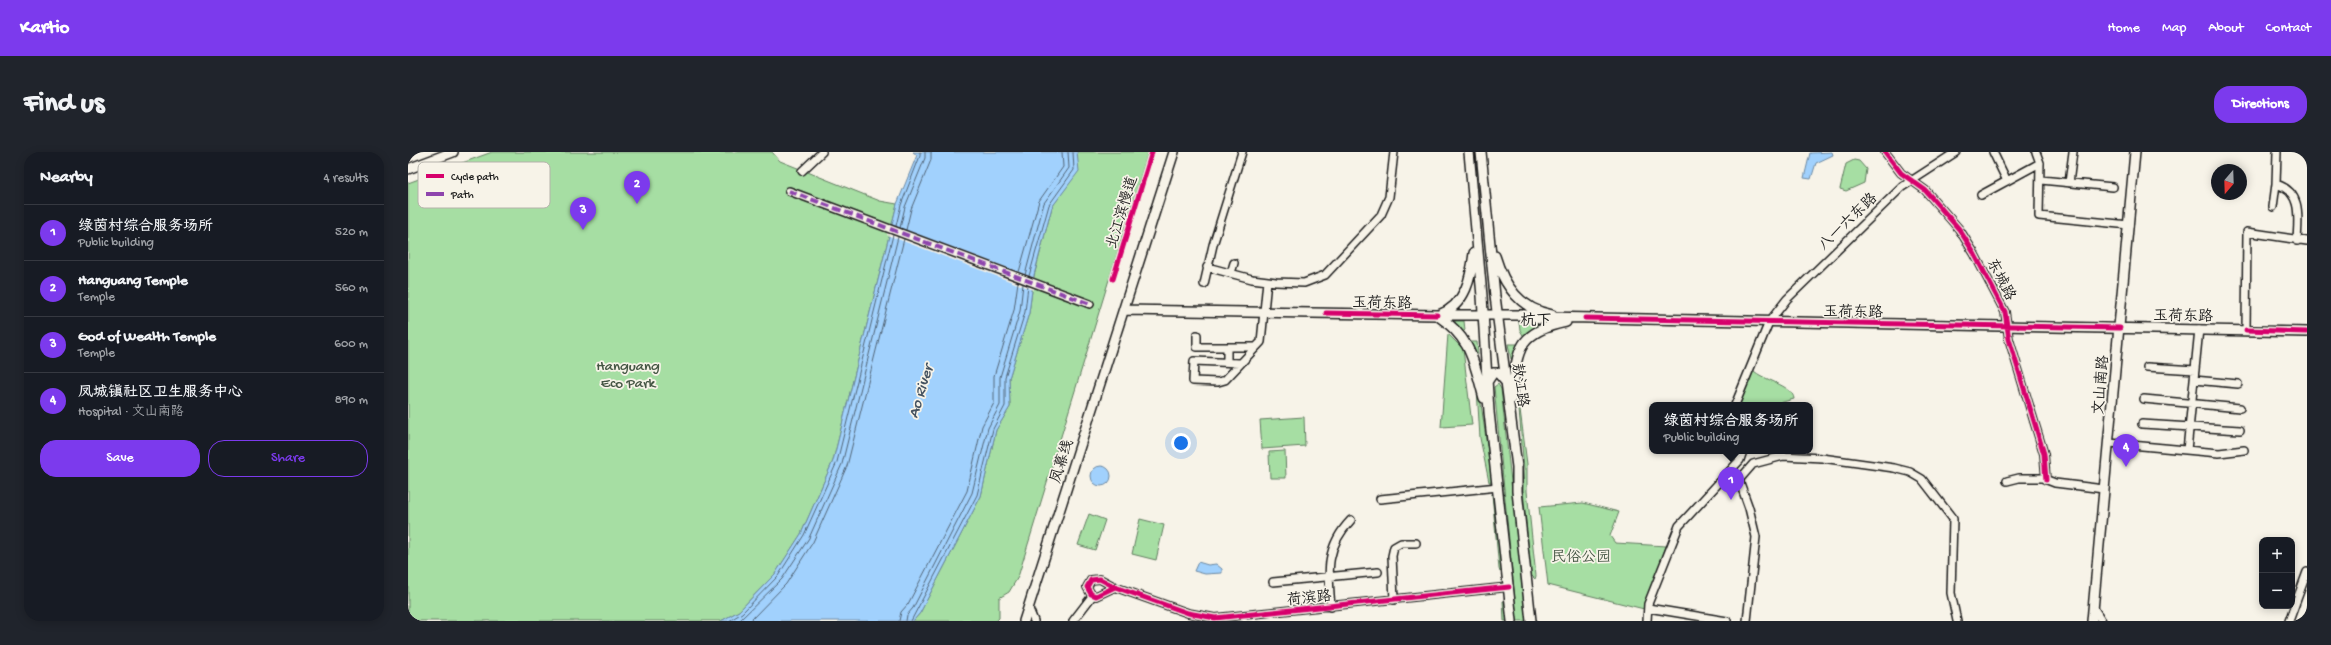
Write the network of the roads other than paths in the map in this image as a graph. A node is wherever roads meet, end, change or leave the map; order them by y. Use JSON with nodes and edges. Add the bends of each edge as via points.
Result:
{"nodes":[{"id":1,"x":452,"y":152,"type":"edge"},
{"id":2,"x":822,"y":152,"type":"edge"},
{"id":3,"x":1174,"y":152,"type":"edge"},
{"id":4,"x":1242,"y":152,"type":"edge"},
{"id":5,"x":1394,"y":152,"type":"edge"},
{"id":6,"x":1469,"y":152,"type":"edge"},
{"id":7,"x":1481,"y":152,"type":"edge"},
{"id":8,"x":1885,"y":152,"type":"edge"},
{"id":9,"x":1956,"y":152,"type":"edge"},
{"id":10,"x":1993,"y":152,"type":"edge"},
{"id":11,"x":2036,"y":152,"type":"edge"},
{"id":12,"x":2073,"y":152,"type":"edge"},
{"id":13,"x":2135,"y":152,"type":"edge"},
{"id":14,"x":2277,"y":152,"type":"edge"},
{"id":15,"x":426,"y":162,"type":"edge"},
{"id":16,"x":2040,"y":164,"type":"junction"},
{"id":17,"x":418,"y":165,"type":"edge"},
{"id":18,"x":408,"y":169,"type":"edge"},
{"id":19,"x":802,"y":171,"type":"dead end"},
{"id":20,"x":1900,"y":173,"type":"junction"},
{"id":21,"x":2041,"y":180,"type":"junction"},
{"id":22,"x":1912,"y":181,"type":"junction"},
{"id":23,"x":2007,"y":181,"type":"junction"},
{"id":24,"x":2069,"y":183,"type":"junction"},
{"id":25,"x":2276,"y":184,"type":"junction"},
{"id":26,"x":1902,"y":187,"type":"junction"},
{"id":27,"x":2113,"y":187,"type":"dead end"},
{"id":28,"x":789,"y":191,"type":"dead end"},
{"id":29,"x":1981,"y":195,"type":"dead end"},
{"id":30,"x":2274,"y":207,"type":"dead end"},
{"id":31,"x":2129,"y":225,"type":"junction"},
{"id":32,"x":1489,"y":232,"type":"junction"},
{"id":33,"x":1476,"y":234,"type":"junction"},
{"id":34,"x":2297,"y":241,"type":"junction"},
{"id":35,"x":2307,"y":241,"type":"edge"},
{"id":36,"x":1234,"y":263,"type":"dead end"},
{"id":37,"x":1207,"y":267,"type":"junction"},
{"id":38,"x":1231,"y":273,"type":"junction"},
{"id":39,"x":1267,"y":281,"type":"junction"},
{"id":40,"x":1204,"y":284,"type":"dead end"},
{"id":41,"x":1090,"y":304,"type":"dead end"},
{"id":42,"x":1124,"y":310,"type":"junction"},
{"id":43,"x":1263,"y":311,"type":"junction"},
{"id":44,"x":1530,"y":312,"type":"junction"},
{"id":45,"x":1483,"y":315,"type":"junction"},
{"id":46,"x":1498,"y":315,"type":"junction"},
{"id":47,"x":1437,"y":316,"type":"junction"},
{"id":48,"x":1586,"y":318,"type":"junction"},
{"id":49,"x":1769,"y":322,"type":"junction"},
{"id":50,"x":2009,"y":325,"type":"junction"},
{"id":51,"x":2120,"y":328,"type":"junction"},
{"id":52,"x":2199,"y":330,"type":"junction"},
{"id":53,"x":2246,"y":330,"type":"junction"},
{"id":54,"x":2307,"y":332,"type":"edge"},
{"id":55,"x":1196,"y":335,"type":"dead end"},
{"id":56,"x":1227,"y":347,"type":"junction"},
{"id":57,"x":1256,"y":347,"type":"junction"},
{"id":58,"x":1227,"y":362,"type":"junction"},
{"id":59,"x":1240,"y":363,"type":"junction"},
{"id":60,"x":2148,"y":367,"type":"dead end"},
{"id":61,"x":2195,"y":370,"type":"junction"},
{"id":62,"x":2194,"y":380,"type":"junction"},
{"id":63,"x":1487,"y":382,"type":"junction"},
{"id":64,"x":1506,"y":383,"type":"junction"},
{"id":65,"x":2238,"y":384,"type":"dead end"},
{"id":66,"x":2144,"y":399,"type":"dead end"},
{"id":67,"x":1736,"y":402,"type":"edge"},
{"id":68,"x":2191,"y":404,"type":"junction"},
{"id":69,"x":2240,"y":408,"type":"dead end"},
{"id":70,"x":1510,"y":411,"type":"junction"},
{"id":71,"x":1489,"y":412,"type":"junction"},
{"id":72,"x":2142,"y":424,"type":"dead end"},
{"id":73,"x":2189,"y":428,"type":"junction"},
{"id":74,"x":2240,"y":430,"type":"dead end"},
{"id":75,"x":2109,"y":443,"type":"junction"},
{"id":76,"x":2186,"y":450,"type":"junction"},
{"id":77,"x":2244,"y":450,"type":"dead end"},
{"id":78,"x":1742,"y":454,"type":"edge"},
{"id":79,"x":1728,"y":473,"type":"junction"},
{"id":80,"x":1738,"y":480,"type":"junction"},
{"id":81,"x":2046,"y":480,"type":"junction"},
{"id":82,"x":2007,"y":481,"type":"dead end"},
{"id":83,"x":1498,"y":487,"type":"junction"},
{"id":84,"x":2104,"y":489,"type":"junction"},
{"id":85,"x":1380,"y":499,"type":"dead end"},
{"id":86,"x":1351,"y":520,"type":"dead end"},
{"id":87,"x":1416,"y":543,"type":"dead end"},
{"id":88,"x":1378,"y":572,"type":"dead end"},
{"id":89,"x":2307,"y":572,"type":"edge"},
{"id":90,"x":1328,"y":575,"type":"junction"},
{"id":91,"x":1273,"y":582,"type":"dead end"},
{"id":92,"x":1115,"y":587,"type":"junction"},
{"id":93,"x":1509,"y":588,"type":"junction"},
{"id":94,"x":1093,"y":595,"type":"junction"},
{"id":95,"x":1394,"y":600,"type":"junction"},
{"id":96,"x":1331,"y":607,"type":"junction"},
{"id":97,"x":2093,"y":607,"type":"junction"},
{"id":98,"x":1648,"y":608,"type":"junction"},
{"id":99,"x":1029,"y":609,"type":"junction"},
{"id":100,"x":1024,"y":621,"type":"edge"},
{"id":101,"x":1034,"y":621,"type":"edge"},
{"id":102,"x":1073,"y":621,"type":"edge"},
{"id":103,"x":1512,"y":621,"type":"edge"},
{"id":104,"x":1531,"y":621,"type":"edge"},
{"id":105,"x":1648,"y":621,"type":"edge"},
{"id":106,"x":1727,"y":621,"type":"edge"},
{"id":107,"x":1747,"y":621,"type":"edge"},
{"id":108,"x":1957,"y":621,"type":"edge"},
{"id":109,"x":2092,"y":621,"type":"edge"},
{"id":110,"x":2102,"y":621,"type":"edge"},
{"id":111,"x":2289,"y":621,"type":"edge"}],
"edges":[{"from":1,"to":15,"type":"main road"},
{"from":2,"to":19,"type":"street"},
{"from":3,"to":42,"type":"main road","name":"凤幕线"},
{"from":4,"to":37,"type":"street"},
{"from":5,"to":39,"type":"street","via":[[1389,198],[1381,215],[1326,275],[1304,282]]},
{"from":6,"to":33,"type":"main road"},
{"from":7,"to":32,"type":"main road","name":"敖江路"},
{"from":8,"to":20,"type":"street"},
{"from":9,"to":22,"type":"street","name":"八一六东路"},
{"from":10,"to":23,"type":"street"},
{"from":11,"to":16,"type":"street"},
{"from":12,"to":24,"type":"street"},
{"from":13,"to":31,"type":"main road","name":"文山南路"},
{"from":14,"to":25,"type":"street"},
{"from":16,"to":21,"type":"street"},
{"from":16,"to":23,"type":"street"},
{"from":17,"to":18,"type":"main road"},
{"from":20,"to":22,"type":"street","name":"东城路"},
{"from":20,"to":26,"type":"street"},
{"from":21,"to":24,"type":"street"},
{"from":21,"to":31,"type":"street","via":[[2039,216]]},
{"from":22,"to":26,"type":"street","name":"八一六东路"},
{"from":22,"to":50,"type":"street","name":"东城路","via":[[1924,190],[1963,235],[2005,312]]},
{"from":23,"to":29,"type":"street"},
{"from":24,"to":27,"type":"street"},
{"from":25,"to":30,"type":"street"},
{"from":25,"to":34,"type":"street","via":[[2286,187],[2298,205]]},
{"from":26,"to":49,"type":"street","name":"八一六东路","via":[[1808,277]]},
{"from":28,"to":41,"type":"street"},
{"from":31,"to":51,"type":"main road","name":"文山南路"},
{"from":32,"to":44,"type":"main road","via":[[1505,284]]},
{"from":32,"to":46,"type":"main road","name":"敖江路"},
{"from":33,"to":45,"type":"main road"},
{"from":33,"to":47,"type":"main road","via":[[1467,286],[1458,302],[1450,310]]},
{"from":34,"to":35,"type":"street"},
{"from":34,"to":53,"type":"street","via":[[2247,232]]},
{"from":36,"to":38,"type":"street"},
{"from":37,"to":38,"type":"street"},
{"from":37,"to":40,"type":"street"},
{"from":38,"to":39,"type":"street"},
{"from":39,"to":43,"type":"street"},
{"from":42,"to":43,"type":"main road","name":"玉荷东路"},
{"from":42,"to":99,"type":"main road","name":"凤幕线"},
{"from":43,"to":47,"type":"main road","name":"玉荷东路"},
{"from":43,"to":57,"type":"street","via":[[1261,342]]},
{"from":44,"to":46,"type":"main road","name":"玉荷东路"},
{"from":44,"to":48,"type":"main road"},
{"from":45,"to":46,"type":"main road","name":"玉荷东路"},
{"from":45,"to":47,"type":"main road","name":"玉荷东路"},
{"from":45,"to":63,"type":"main road"},
{"from":46,"to":64,"type":"main road","name":"敖江路"},
{"from":47,"to":71,"type":"main road","via":[[1458,332],[1468,346]]},
{"from":48,"to":49,"type":"main road","name":"玉荷东路"},
{"from":48,"to":70,"type":"main road","via":[[1555,324],[1538,331],[1524,342],[1516,361]]},
{"from":49,"to":50,"type":"main road","name":"玉荷东路"},
{"from":49,"to":67,"type":"street","name":"八一六东路"},
{"from":50,"to":51,"type":"main road","name":"玉荷东路"},
{"from":50,"to":81,"type":"street","name":"东城路","via":[[2009,339],[2044,454]]},
{"from":51,"to":52,"type":"main road","name":"玉荷东路"},
{"from":51,"to":75,"type":"main road","name":"文山南路"},
{"from":52,"to":53,"type":"main road","name":"玉荷东路"},
{"from":52,"to":61,"type":"street"},
{"from":53,"to":54,"type":"main road","name":"玉荷东路"},
{"from":55,"to":56,"type":"street","via":[[1197,347]]},
{"from":56,"to":57,"type":"street"},
{"from":56,"to":58,"type":"street"},
{"from":57,"to":59,"type":"street"},
{"from":58,"to":59,"type":"street"},
{"from":58,"to":59,"type":"street","via":[[1194,361],[1193,381],[1225,380]]},
{"from":60,"to":61,"type":"street"},
{"from":61,"to":62,"type":"street"},
{"from":62,"to":65,"type":"street"},
{"from":62,"to":68,"type":"street"},
{"from":63,"to":64,"type":"main road","via":[[1493,373],[1498,373],[1503,376]]},
{"from":63,"to":71,"type":"main road"},
{"from":64,"to":70,"type":"main road","name":"敖江路"},
{"from":66,"to":68,"type":"street"},
{"from":68,"to":69,"type":"street"},
{"from":68,"to":73,"type":"street"},
{"from":70,"to":104,"type":"main road","name":"敖江路"},
{"from":71,"to":83,"type":"main road"},
{"from":72,"to":73,"type":"street"},
{"from":73,"to":74,"type":"street"},
{"from":73,"to":76,"type":"street"},
{"from":75,"to":76,"type":"street"},
{"from":75,"to":84,"type":"main road","name":"文山南路"},
{"from":76,"to":77,"type":"street","via":[[2219,453]]},
{"from":78,"to":79,"type":"street"},
{"from":79,"to":80,"type":"street"},
{"from":79,"to":98,"type":"street","via":[[1679,526]]},
{"from":80,"to":107,"type":"street","via":[[1749,508],[1756,537]]},
{"from":80,"to":108,"type":"street","via":[[1753,464],[1783,456],[1822,458],[1894,468],[1910,472],[1922,479],[1952,519],[1951,593]]},
{"from":81,"to":82,"type":"street","via":[[2018,478]]},
{"from":81,"to":84,"type":"street"},
{"from":83,"to":85,"type":"street"},
{"from":83,"to":93,"type":"main road"},
{"from":84,"to":97,"type":"main road","name":"文山南路"},
{"from":86,"to":90,"type":"street","via":[[1332,549]]},
{"from":87,"to":95,"type":"street","via":[[1402,543],[1394,547]]},
{"from":88,"to":90,"type":"street"},
{"from":89,"to":111,"type":"street"},
{"from":90,"to":91,"type":"street"},
{"from":90,"to":96,"type":"street"},
{"from":92,"to":94,"type":"street","via":[[1107,589],[1099,596]]},
{"from":92,"to":94,"type":"street","name":"荷滨路","via":[[1109,582],[1094,578],[1087,587]]},
{"from":92,"to":96,"type":"street","name":"荷滨路","via":[[1188,613],[1210,618]]},
{"from":93,"to":95,"type":"street","name":"荷滨路"},
{"from":93,"to":103,"type":"main road"},
{"from":94,"to":102,"type":"street"},
{"from":95,"to":96,"type":"street","name":"荷滨路"},
{"from":97,"to":109,"type":"main road","name":"文山南路"},
{"from":97,"to":110,"type":"street"},
{"from":98,"to":105,"type":"street"},
{"from":98,"to":106,"type":"street"},
{"from":99,"to":100,"type":"main road","name":"凤幕线"},
{"from":99,"to":101,"type":"street"}]}
